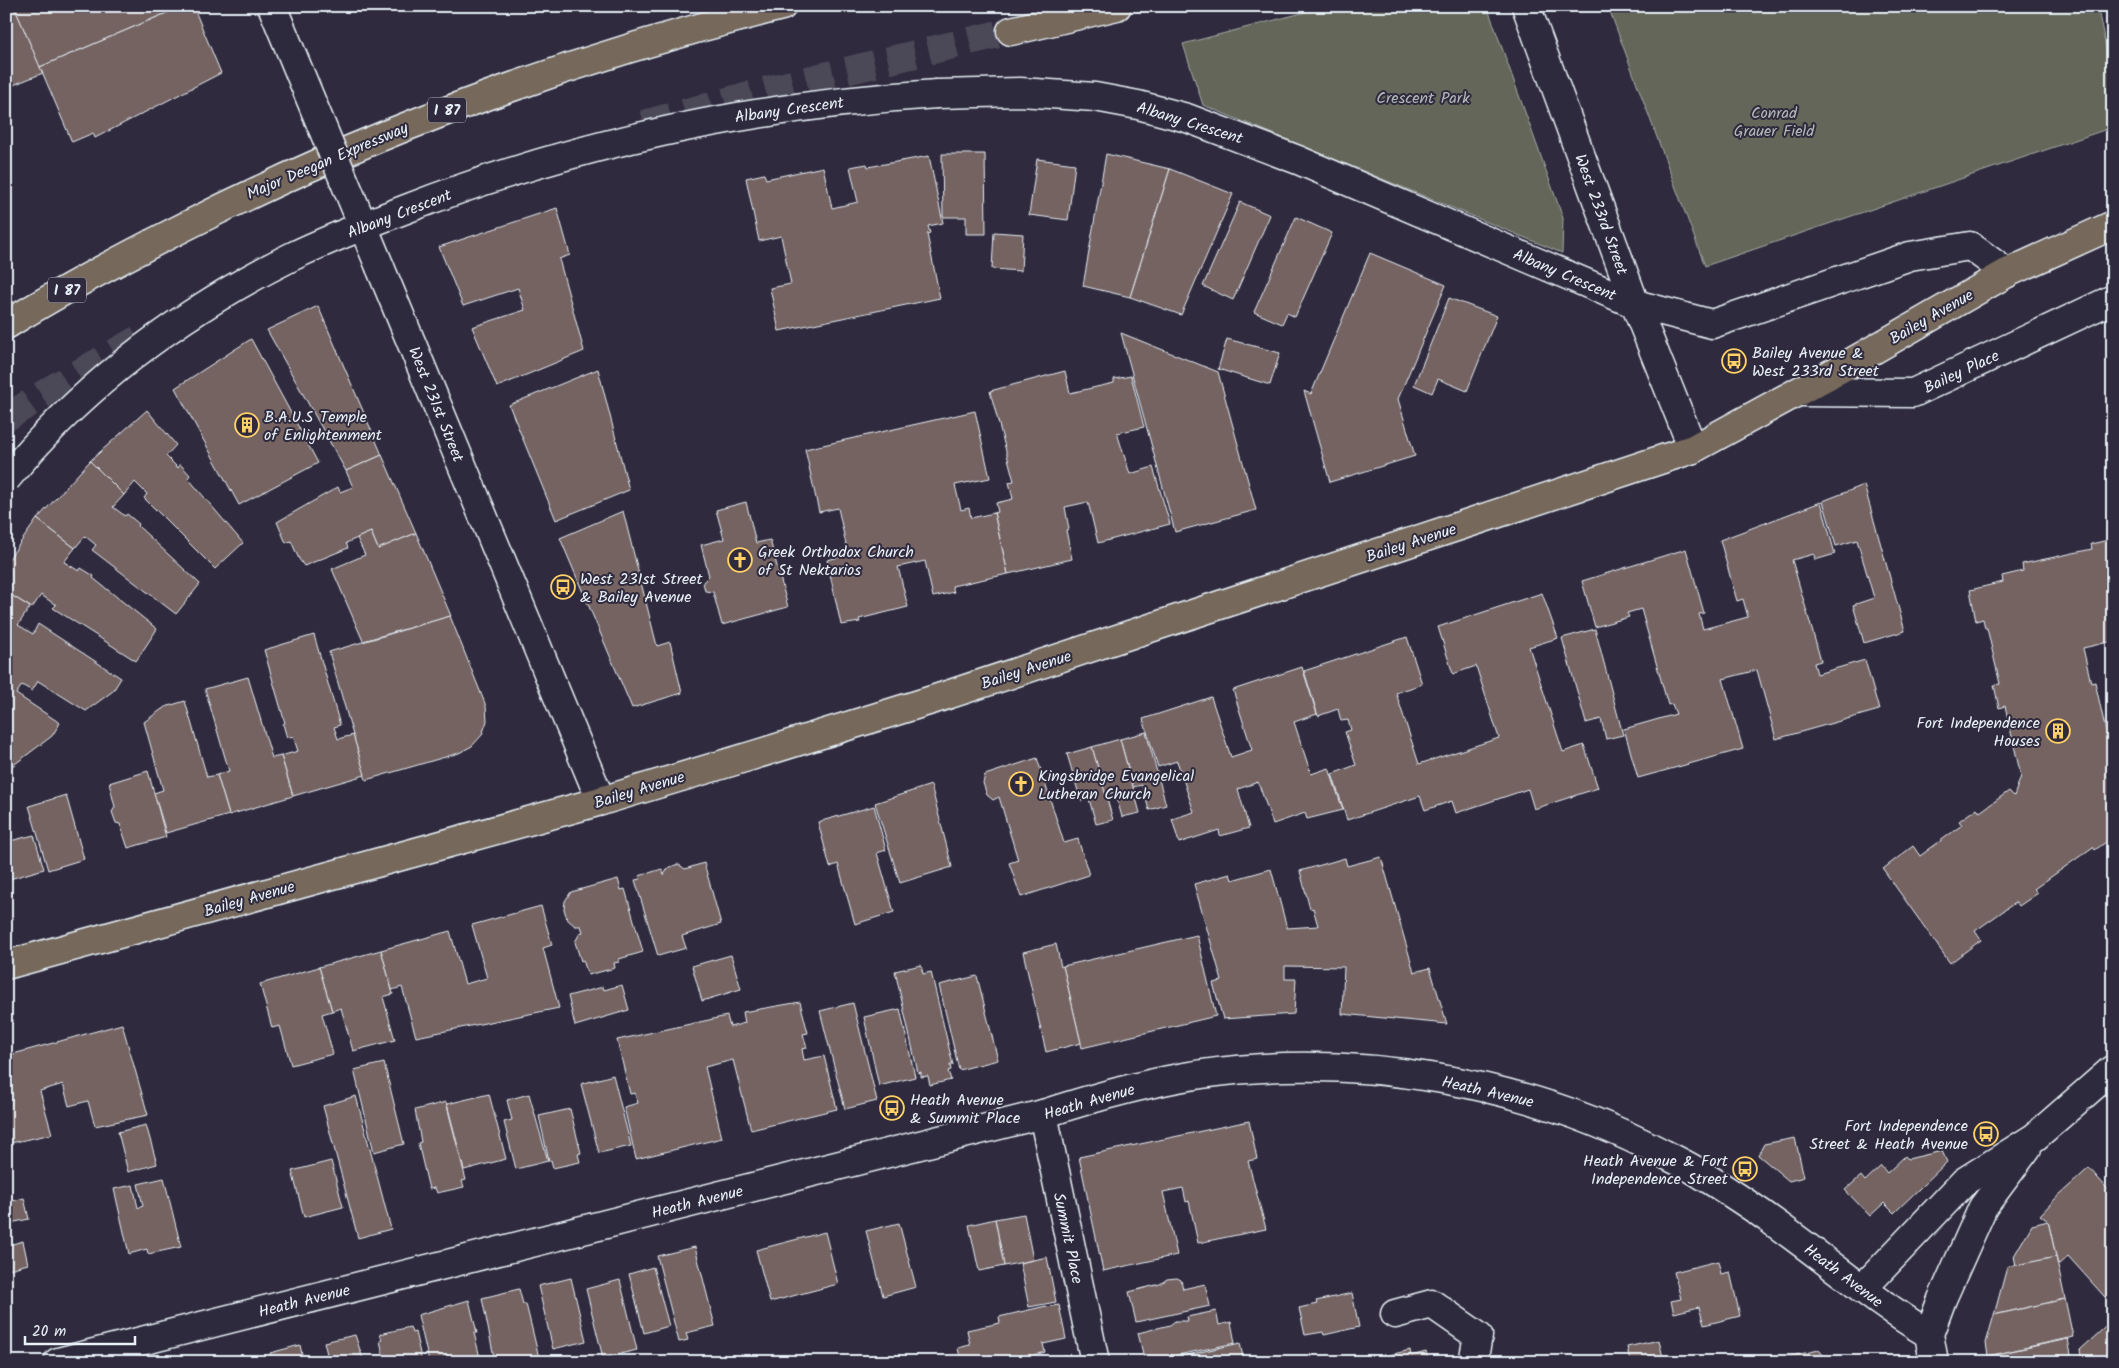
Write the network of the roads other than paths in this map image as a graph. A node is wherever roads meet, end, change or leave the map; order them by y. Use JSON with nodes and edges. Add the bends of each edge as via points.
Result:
{"nodes":[{"id":1,"x":272,"y":6,"type":"edge"},
{"id":2,"x":782,"y":6,"type":"edge"},
{"id":3,"x":1117,"y":6,"type":"edge"},
{"id":4,"x":1526,"y":6,"type":"edge"},
{"id":5,"x":1011,"y":31,"type":"tunnel mouth"},
{"id":6,"x":2113,"y":225,"type":"edge"},
{"id":7,"x":363,"y":226,"type":"junction"},
{"id":8,"x":127,"y":256,"type":"junction"},
{"id":9,"x":2007,"y":273,"type":"junction"},
{"id":10,"x":2113,"y":299,"type":"edge"},
{"id":11,"x":6,"y":302,"type":"edge"},
{"id":12,"x":1635,"y":304,"type":"junction"},
{"id":13,"x":6,"y":326,"type":"edge"},
{"id":14,"x":1798,"y":392,"type":"junction"},
{"id":15,"x":1693,"y":449,"type":"junction"},
{"id":16,"x":6,"y":479,"type":"edge"},
{"id":17,"x":601,"y":801,"type":"junction"},
{"id":18,"x":6,"y":965,"type":"edge"},
{"id":19,"x":2113,"y":1069,"type":"edge"},
{"id":20,"x":1043,"y":1114,"type":"junction"},
{"id":21,"x":2035,"y":1136,"type":"junction"},
{"id":22,"x":1862,"y":1289,"type":"junction"},
{"id":23,"x":1395,"y":1314,"type":"dead end"},
{"id":24,"x":1930,"y":1334,"type":"junction"},
{"id":25,"x":58,"y":1362,"type":"edge"},
{"id":26,"x":1096,"y":1362,"type":"edge"},
{"id":27,"x":1473,"y":1362,"type":"edge"},
{"id":28,"x":1934,"y":1362,"type":"edge"}],
"edges":[{"from":1,"to":7,"type":"street","name":"West 231st Street","bridge":true},
{"from":2,"to":8,"type":"main road","name":"Major Deegan Expressway","number":"I 87","via":[[626,48],[496,91],[369,140],[266,186]]},
{"from":3,"to":5,"type":"main road"},
{"from":4,"to":12,"type":"street","name":"West 233rd Street"},
{"from":6,"to":9,"type":"main road","name":"Bailey Avenue"},
{"from":7,"to":12,"type":"street","name":"Albany Crescent","bridge":true,"via":[[479,182],[639,136],[816,104],[937,94],[1020,92],[1095,97],[1187,118],[1298,160]]},
{"from":7,"to":16,"type":"street","name":"Albany Crescent","bridge":true,"via":[[293,256],[225,292],[143,346],[62,417]]},
{"from":7,"to":17,"type":"street","name":"West 231st Street","bridge":true},
{"from":8,"to":11,"type":"main road"},
{"from":8,"to":13,"type":"main road","name":"Major Deegan Expressway","number":"I 87"},
{"from":9,"to":12,"type":"street","via":[[1970,246],[1910,256],[1712,324]]},
{"from":9,"to":14,"type":"main road","name":"Bailey Avenue"},
{"from":10,"to":14,"type":"street","name":"Bailey Place","via":[[1914,393]]},
{"from":12,"to":15,"type":"street","name":"West 233rd Street"},
{"from":14,"to":15,"type":"main road","name":"Bailey Avenue"},
{"from":15,"to":17,"type":"main road","name":"Bailey Avenue","via":[[932,700]]},
{"from":17,"to":18,"type":"main road","name":"Bailey Avenue"},
{"from":19,"to":21,"type":"street"},
{"from":20,"to":22,"type":"street","name":"Heath Avenue","via":[[1116,1091],[1203,1074],[1298,1066],[1394,1071],[1475,1084],[1568,1112],[1631,1136],[1694,1170],[1776,1224]]},
{"from":20,"to":25,"type":"street","name":"Heath Avenue"},
{"from":20,"to":26,"type":"street","name":"Summit Place"},
{"from":21,"to":22,"type":"street","via":[[1965,1181]]},
{"from":21,"to":24,"type":"street","via":[[1983,1207]]},
{"from":22,"to":24,"type":"street","name":"Heath Avenue"},
{"from":23,"to":27,"type":"street","via":[[1432,1304],[1478,1336]]},
{"from":24,"to":28,"type":"street"}]}
